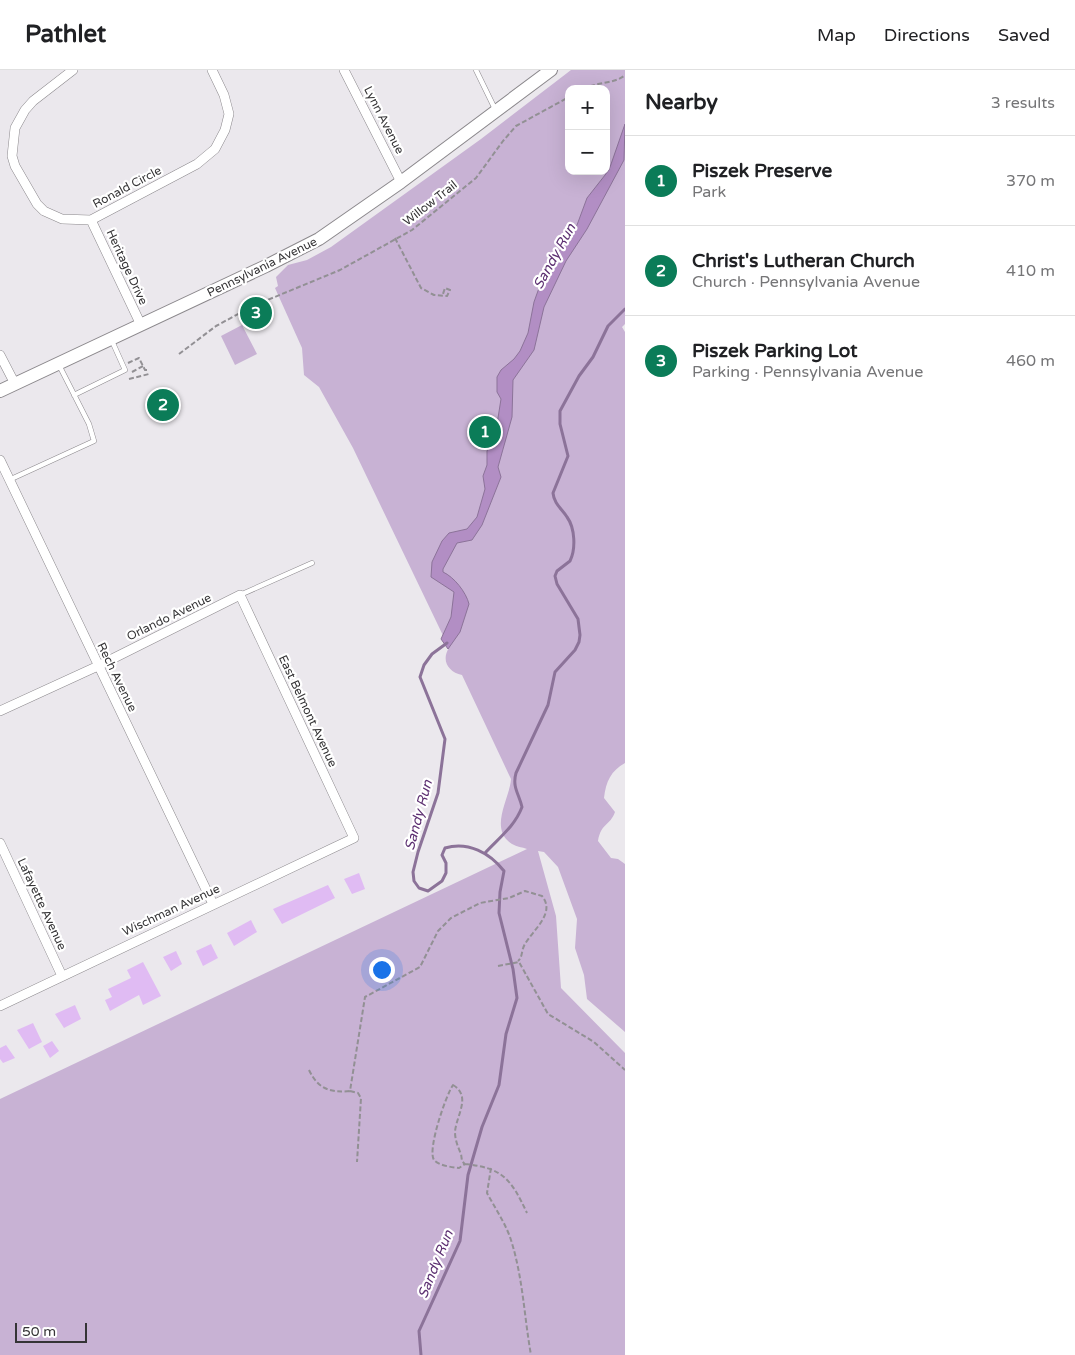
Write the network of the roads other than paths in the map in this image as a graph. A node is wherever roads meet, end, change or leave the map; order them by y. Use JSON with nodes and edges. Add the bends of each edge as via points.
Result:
{"nodes":[{"id":1,"x":73,"y":70,"type":"edge"},
{"id":2,"x":212,"y":70,"type":"edge"},
{"id":3,"x":344,"y":70,"type":"edge"},
{"id":4,"x":476,"y":70,"type":"edge"},
{"id":5,"x":551,"y":70,"type":"edge"},
{"id":6,"x":496,"y":110,"type":"junction"},
{"id":7,"x":401,"y":182,"type":"junction"},
{"id":8,"x":91,"y":220,"type":"junction"},
{"id":9,"x":140,"y":326,"type":"junction"},
{"id":10,"x":111,"y":339,"type":"junction"},
{"id":11,"x":0,"y":355,"type":"edge"},
{"id":12,"x":58,"y":364,"type":"junction"},
{"id":13,"x":15,"y":384,"type":"junction"},
{"id":14,"x":0,"y":391,"type":"edge"},
{"id":15,"x":74,"y":395,"type":"junction"},
{"id":16,"x":0,"y":460,"type":"edge"},
{"id":17,"x":9,"y":480,"type":"junction"},
{"id":18,"x":312,"y":563,"type":"dead end"},
{"id":19,"x":240,"y":596,"type":"junction"},
{"id":20,"x":98,"y":666,"type":"junction"},
{"id":21,"x":0,"y":711,"type":"edge"},
{"id":22,"x":354,"y":838,"type":"joint"},
{"id":23,"x":0,"y":843,"type":"edge"},
{"id":24,"x":213,"y":904,"type":"junction"},
{"id":25,"x":62,"y":976,"type":"junction"},
{"id":26,"x":0,"y":1006,"type":"edge"}],
"edges":[{"from":1,"to":8,"type":"street","name":"Ronald Circle","via":[[25,110],[15,128],[12,156],[37,204],[44,211],[62,219]]},
{"from":2,"to":8,"type":"street","name":"Ronald Circle","via":[[224,95],[228,114],[225,130],[215,149],[197,164]]},
{"from":3,"to":7,"type":"street","name":"Lynn Avenue"},
{"from":4,"to":6,"type":"lane"},
{"from":5,"to":6,"type":"main road","name":"Pennsylvania Avenue"},
{"from":6,"to":7,"type":"main road","name":"Pennsylvania Avenue"},
{"from":7,"to":9,"type":"main road","name":"Pennsylvania Avenue","via":[[292,254]]},
{"from":8,"to":9,"type":"street","name":"Heritage Drive"},
{"from":9,"to":10,"type":"main road","name":"Pennsylvania Avenue"},
{"from":10,"to":12,"type":"main road","name":"Pennsylvania Avenue"},
{"from":10,"to":15,"type":"lane","via":[[125,370]]},
{"from":11,"to":13,"type":"street"},
{"from":12,"to":13,"type":"main road","name":"Pennsylvania Avenue"},
{"from":12,"to":15,"type":"lane"},
{"from":13,"to":14,"type":"main road","name":"Pennsylvania Avenue"},
{"from":15,"to":17,"type":"lane","via":[[94,441]]},
{"from":16,"to":17,"type":"street","name":"Rech Avenue"},
{"from":17,"to":20,"type":"street","name":"Rech Avenue"},
{"from":18,"to":19,"type":"lane"},
{"from":19,"to":20,"type":"street","name":"Orlando Avenue"},
{"from":19,"to":22,"type":"street","name":"East Belmont Avenue"},
{"from":20,"to":21,"type":"street","name":"Orlando Avenue"},
{"from":20,"to":24,"type":"street","name":"Rech Avenue"},
{"from":22,"to":24,"type":"street","name":"Wischman Avenue"},
{"from":23,"to":25,"type":"street","name":"Lafayette Avenue"},
{"from":24,"to":25,"type":"street","name":"Wischman Avenue"},
{"from":25,"to":26,"type":"street","name":"Wischman Avenue"}]}
